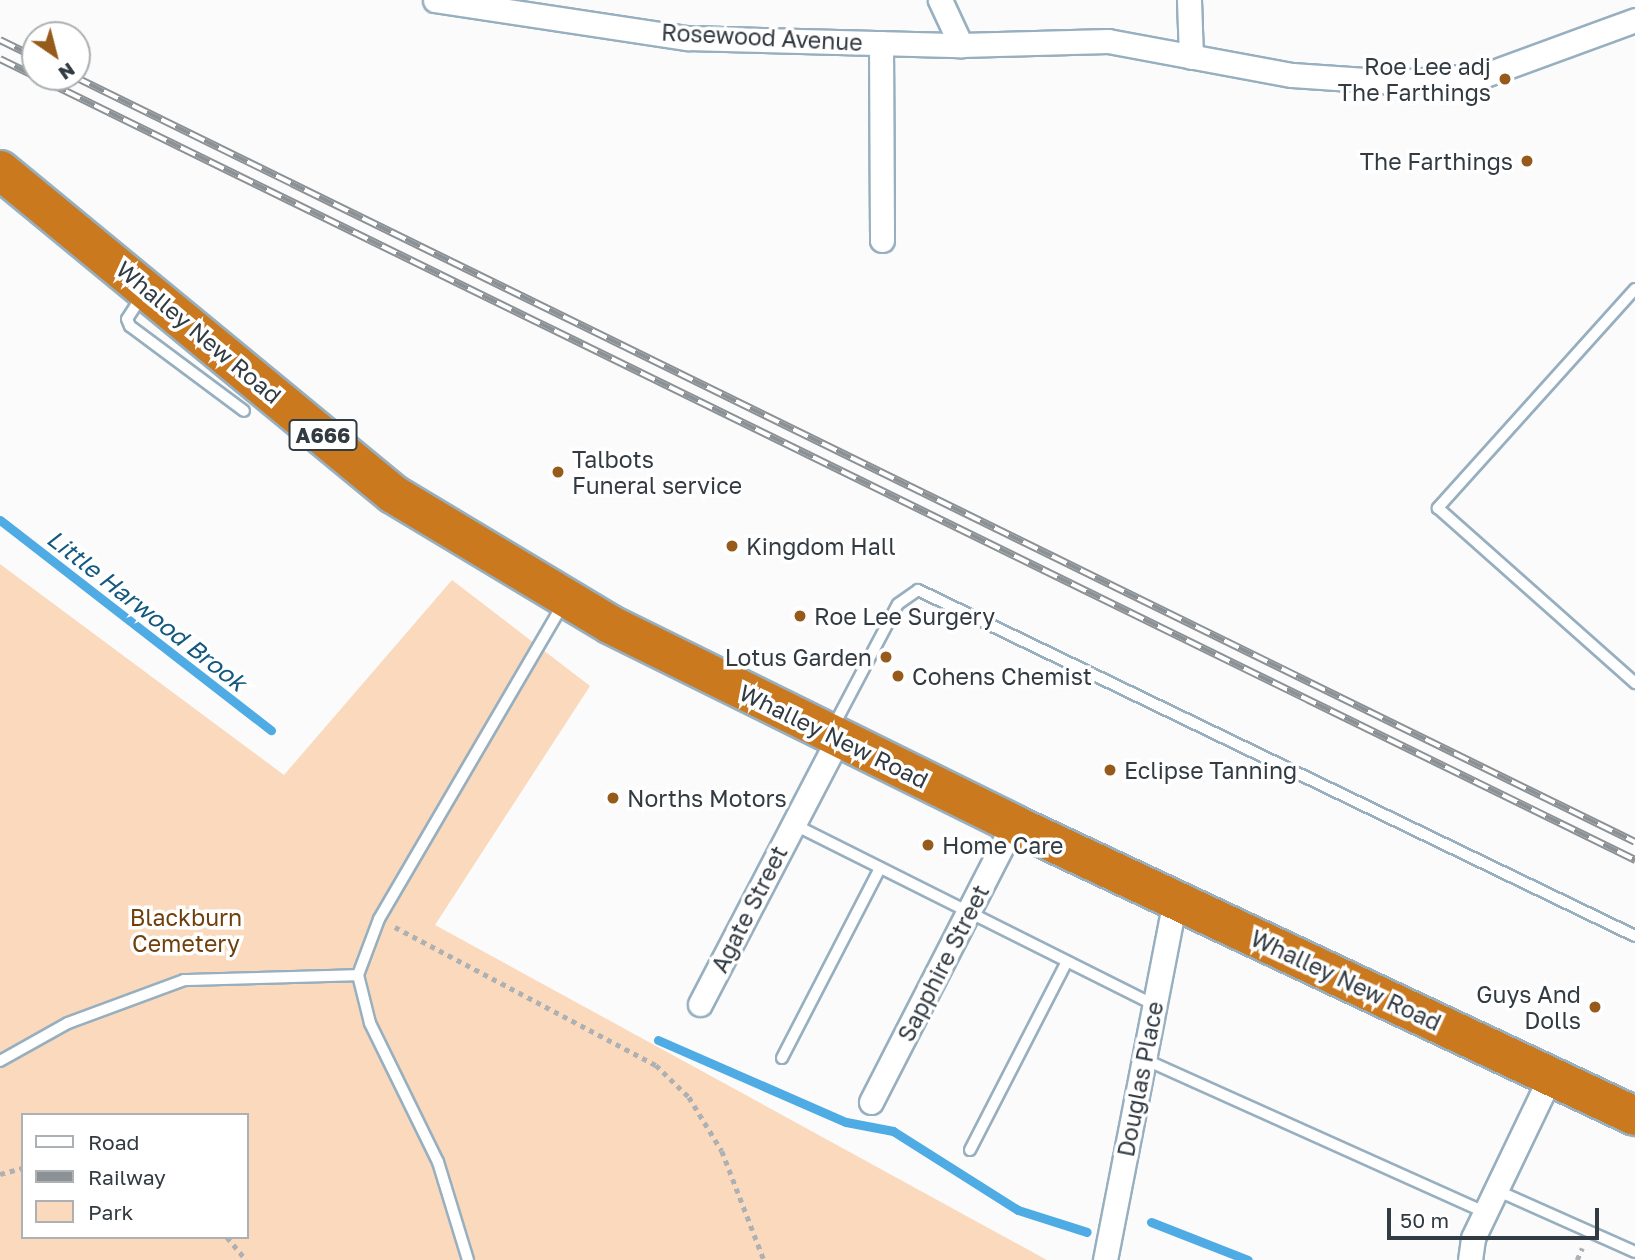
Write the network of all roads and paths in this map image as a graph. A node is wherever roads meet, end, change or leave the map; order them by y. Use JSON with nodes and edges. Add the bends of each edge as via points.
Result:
{"nodes":[{"id":1,"x":435,"y":0,"type":"edge"},
{"id":2,"x":940,"y":0,"type":"edge"},
{"id":3,"x":1189,"y":0,"type":"edge"},
{"id":4,"x":1628,"y":0,"type":"edge"},
{"id":5,"x":1635,"y":12,"type":"edge"},
{"id":6,"x":1635,"y":20,"type":"edge"},
{"id":7,"x":881,"y":43,"type":"junction"},
{"id":8,"x":961,"y":45,"type":"junction"},
{"id":9,"x":1191,"y":57,"type":"junction"},
{"id":10,"x":0,"y":170,"type":"edge"},
{"id":11,"x":882,"y":240,"type":"dead end"},
{"id":12,"x":148,"y":288,"type":"junction"},
{"id":13,"x":1635,"y":289,"type":"edge"},
{"id":14,"x":244,"y":411,"type":"dead end"},
{"id":15,"x":567,"y":598,"type":"junction"},
{"id":16,"x":1635,"y":682,"type":"edge"},
{"id":17,"x":833,"y":737,"type":"junction"},
{"id":18,"x":793,"y":824,"type":"junction"},
{"id":19,"x":1013,"y":824,"type":"junction"},
{"id":20,"x":880,"y":868,"type":"junction"},
{"id":21,"x":1175,"y":899,"type":"junction"},
{"id":22,"x":969,"y":912,"type":"junction"},
{"id":23,"x":379,"y":919,"type":"junction"},
{"id":24,"x":1635,"y":936,"type":"edge"},
{"id":25,"x":1066,"y":961,"type":"junction"},
{"id":26,"x":358,"y":975,"type":"junction"},
{"id":27,"x":700,"y":1004,"type":"dead end"},
{"id":28,"x":1154,"y":1005,"type":"junction"},
{"id":29,"x":782,"y":1058,"type":"dead end"},
{"id":30,"x":1144,"y":1059,"type":"junction"},
{"id":31,"x":0,"y":1060,"type":"edge"},
{"id":32,"x":1550,"y":1077,"type":"junction"},
{"id":33,"x":871,"y":1102,"type":"dead end"},
{"id":34,"x":1635,"y":1116,"type":"edge"},
{"id":35,"x":970,"y":1150,"type":"dead end"},
{"id":36,"x":21,"y":1169,"type":"edge"},
{"id":37,"x":0,"y":1174,"type":"edge"},
{"id":38,"x":1496,"y":1190,"type":"junction"},
{"id":39,"x":1485,"y":1212,"type":"junction"},
{"id":40,"x":229,"y":1239,"type":"edge"},
{"id":41,"x":1635,"y":1252,"type":"edge"},
{"id":42,"x":246,"y":1260,"type":"edge"},
{"id":43,"x":468,"y":1260,"type":"edge"},
{"id":44,"x":764,"y":1260,"type":"edge"},
{"id":45,"x":1105,"y":1260,"type":"edge"},
{"id":46,"x":1470,"y":1260,"type":"edge"}],
"edges":[{"from":1,"to":7,"type":"street","name":"Rosewood Avenue","via":[[687,38]]},
{"from":2,"to":8,"type":"street"},
{"from":3,"to":9,"type":"street"},
{"from":4,"to":5,"type":"street"},
{"from":6,"to":9,"type":"street","name":"Rosewood Avenue","via":[[1485,75],[1395,82],[1292,75]]},
{"from":7,"to":8,"type":"street","name":"Rosewood Avenue"},
{"from":7,"to":11,"type":"street","name":"Rosewood Avenue"},
{"from":8,"to":9,"type":"street","name":"Rosewood Avenue","via":[[1108,41]]},
{"from":10,"to":12,"type":"highway","name":"Whalley New Road","number":"A666"},
{"from":12,"to":14,"type":"lane","via":[[127,319],[130,326]]},
{"from":12,"to":15,"type":"highway","name":"Whalley New Road","number":"A666","via":[[393,494]]},
{"from":13,"to":16,"type":"lane","via":[[1438,508]]},
{"from":15,"to":17,"type":"highway","name":"Whalley New Road","number":"A666"},
{"from":15,"to":23,"type":"lane"},
{"from":17,"to":18,"type":"street","name":"Agate Street"},
{"from":17,"to":19,"type":"highway","name":"Whalley New Road","number":"A666"},
{"from":17,"to":24,"type":"lane","via":[[898,604],[918,590]]},
{"from":18,"to":20,"type":"lane"},
{"from":18,"to":27,"type":"street","name":"Agate Street"},
{"from":19,"to":21,"type":"highway","name":"Whalley New Road","number":"A666"},
{"from":19,"to":22,"type":"street","name":"Sapphire Street"},
{"from":20,"to":22,"type":"lane"},
{"from":20,"to":29,"type":"lane"},
{"from":21,"to":28,"type":"street","name":"Douglas Place"},
{"from":21,"to":32,"type":"highway","name":"Whalley New Road","number":"A666"},
{"from":22,"to":25,"type":"lane"},
{"from":22,"to":33,"type":"street","name":"Sapphire Street"},
{"from":23,"to":26,"type":"lane"},
{"from":23,"to":44,"type":"path","via":[[656,1065],[690,1097],[722,1152]]},
{"from":25,"to":28,"type":"lane"},
{"from":25,"to":35,"type":"lane"},
{"from":26,"to":31,"type":"lane","via":[[184,980],[68,1023]]},
{"from":26,"to":43,"type":"lane","via":[[370,1023],[438,1162]]},
{"from":28,"to":30,"type":"street","name":"Douglas Place"},
{"from":30,"to":39,"type":"lane"},
{"from":30,"to":45,"type":"street","name":"Douglas Place"},
{"from":32,"to":34,"type":"highway","name":"Whalley New Road","number":"A666"},
{"from":32,"to":38,"type":"street"},
{"from":36,"to":37,"type":"path"},
{"from":38,"to":39,"type":"street"},
{"from":38,"to":41,"type":"lane"},
{"from":39,"to":46,"type":"street"},
{"from":40,"to":42,"type":"path"}]}
